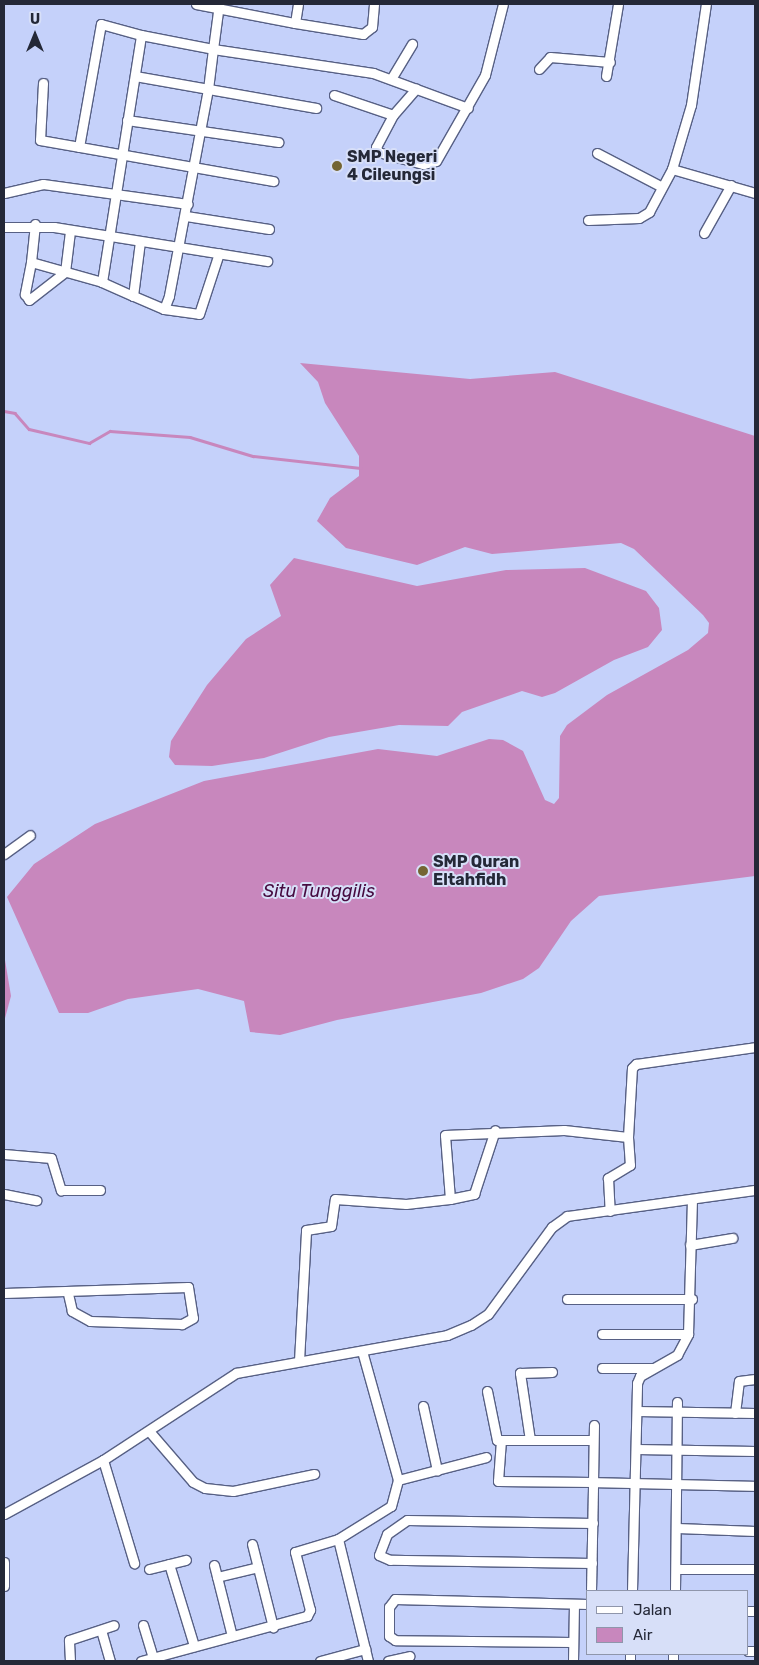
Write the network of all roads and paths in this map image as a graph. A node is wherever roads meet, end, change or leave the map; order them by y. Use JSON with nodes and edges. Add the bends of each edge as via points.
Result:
{"nodes":[{"id":1,"x":196,"y":4,"type":"edge"},
{"id":2,"x":298,"y":4,"type":"edge"},
{"id":3,"x":374,"y":4,"type":"edge"},
{"id":4,"x":503,"y":4,"type":"edge"},
{"id":5,"x":618,"y":4,"type":"edge"},
{"id":6,"x":706,"y":4,"type":"edge"},
{"id":7,"x":219,"y":6,"type":"edge"},
{"id":8,"x":295,"y":22,"type":"junction"},
{"id":9,"x":141,"y":35,"type":"junction"},
{"id":10,"x":412,"y":44,"type":"dead end"},
{"id":11,"x":213,"y":49,"type":"junction"},
{"id":12,"x":610,"y":62,"type":"junction"},
{"id":13,"x":539,"y":69,"type":"dead end"},
{"id":14,"x":135,"y":76,"type":"junction"},
{"id":15,"x":606,"y":76,"type":"dead end"},
{"id":16,"x":391,"y":80,"type":"junction"},
{"id":17,"x":44,"y":83,"type":"dead end"},
{"id":18,"x":208,"y":89,"type":"junction"},
{"id":19,"x":416,"y":89,"type":"junction"},
{"id":20,"x":334,"y":95,"type":"dead end"},
{"id":21,"x":316,"y":108,"type":"dead end"},
{"id":22,"x":468,"y":108,"type":"junction"},
{"id":23,"x":392,"y":116,"type":"junction"},
{"id":24,"x":127,"y":120,"type":"junction"},
{"id":25,"x":201,"y":130,"type":"junction"},
{"id":26,"x":278,"y":142,"type":"dead end"},
{"id":27,"x":79,"y":147,"type":"junction"},
{"id":28,"x":597,"y":153,"type":"dead end"},
{"id":29,"x":121,"y":154,"type":"junction"},
{"id":30,"x":194,"y":167,"type":"junction"},
{"id":31,"x":672,"y":169,"type":"junction"},
{"id":32,"x":273,"y":181,"type":"dead end"},
{"id":33,"x":731,"y":185,"type":"junction"},
{"id":34,"x":662,"y":186,"type":"junction"},
{"id":35,"x":754,"y":190,"type":"edge"},
{"id":36,"x":4,"y":192,"type":"edge"},
{"id":37,"x":114,"y":195,"type":"junction"},
{"id":38,"x":188,"y":204,"type":"junction"},
{"id":39,"x":186,"y":216,"type":"junction"},
{"id":40,"x":588,"y":220,"type":"dead end"},
{"id":41,"x":35,"y":224,"type":"junction"},
{"id":42,"x":4,"y":226,"type":"edge"},
{"id":43,"x":269,"y":229,"type":"dead end"},
{"id":44,"x":70,"y":231,"type":"junction"},
{"id":45,"x":704,"y":233,"type":"dead end"},
{"id":46,"x":107,"y":235,"type":"junction"},
{"id":47,"x":140,"y":241,"type":"junction"},
{"id":48,"x":180,"y":248,"type":"junction"},
{"id":49,"x":219,"y":254,"type":"junction"},
{"id":50,"x":267,"y":261,"type":"dead end"},
{"id":51,"x":31,"y":262,"type":"junction"},
{"id":52,"x":65,"y":272,"type":"junction"},
{"id":53,"x":102,"y":282,"type":"junction"},
{"id":54,"x":133,"y":296,"type":"junction"},
{"id":55,"x":164,"y":309,"type":"junction"},
{"id":56,"x":30,"y":835,"type":"dead end"},
{"id":57,"x":4,"y":854,"type":"edge"},
{"id":58,"x":755,"y":1047,"type":"edge"},
{"id":59,"x":495,"y":1130,"type":"junction"},
{"id":60,"x":628,"y":1136,"type":"junction"},
{"id":61,"x":4,"y":1154,"type":"edge"},
{"id":62,"x":100,"y":1190,"type":"dead end"},
{"id":63,"x":755,"y":1190,"type":"edge"},
{"id":64,"x":4,"y":1194,"type":"edge"},
{"id":65,"x":450,"y":1199,"type":"junction"},
{"id":66,"x":36,"y":1200,"type":"dead end"},
{"id":67,"x":692,"y":1202,"type":"junction"},
{"id":68,"x":610,"y":1211,"type":"junction"},
{"id":69,"x":732,"y":1238,"type":"dead end"},
{"id":70,"x":690,"y":1245,"type":"junction"},
{"id":71,"x":4,"y":1293,"type":"edge"},
{"id":72,"x":68,"y":1294,"type":"junction"},
{"id":73,"x":567,"y":1299,"type":"dead end"},
{"id":74,"x":692,"y":1299,"type":"junction"},
{"id":75,"x":602,"y":1334,"type":"dead end"},
{"id":76,"x":688,"y":1334,"type":"junction"},
{"id":77,"x":362,"y":1351,"type":"junction"},
{"id":78,"x":299,"y":1361,"type":"junction"},
{"id":79,"x":602,"y":1368,"type":"dead end"},
{"id":80,"x":652,"y":1368,"type":"junction"},
{"id":81,"x":552,"y":1372,"type":"dead end"},
{"id":82,"x":755,"y":1379,"type":"edge"},
{"id":83,"x":487,"y":1391,"type":"dead end"},
{"id":84,"x":423,"y":1406,"type":"dead end"},
{"id":85,"x":677,"y":1407,"type":"junction"},
{"id":86,"x":637,"y":1411,"type":"junction"},
{"id":87,"x":735,"y":1412,"type":"junction"},
{"id":88,"x":755,"y":1413,"type":"edge"},
{"id":89,"x":594,"y":1425,"type":"dead end"},
{"id":90,"x":149,"y":1431,"type":"junction"},
{"id":91,"x":501,"y":1440,"type":"junction"},
{"id":92,"x":530,"y":1440,"type":"junction"},
{"id":93,"x":593,"y":1440,"type":"junction"},
{"id":94,"x":636,"y":1449,"type":"junction"},
{"id":95,"x":678,"y":1450,"type":"junction"},
{"id":96,"x":755,"y":1451,"type":"edge"},
{"id":97,"x":486,"y":1457,"type":"dead end"},
{"id":98,"x":103,"y":1460,"type":"junction"},
{"id":99,"x":437,"y":1470,"type":"junction"},
{"id":100,"x":314,"y":1474,"type":"dead end"},
{"id":101,"x":398,"y":1480,"type":"junction"},
{"id":102,"x":593,"y":1482,"type":"junction"},
{"id":103,"x":634,"y":1484,"type":"junction"},
{"id":104,"x":678,"y":1485,"type":"junction"},
{"id":105,"x":755,"y":1486,"type":"edge"},
{"id":106,"x":4,"y":1514,"type":"edge"},
{"id":107,"x":593,"y":1523,"type":"junction"},
{"id":108,"x":677,"y":1528,"type":"junction"},
{"id":109,"x":755,"y":1531,"type":"edge"},
{"id":110,"x":338,"y":1539,"type":"junction"},
{"id":111,"x":252,"y":1544,"type":"dead end"},
{"id":112,"x":186,"y":1560,"type":"dead end"},
{"id":113,"x":4,"y":1562,"type":"edge"},
{"id":114,"x":134,"y":1563,"type":"dead end"},
{"id":115,"x":592,"y":1563,"type":"junction"},
{"id":116,"x":169,"y":1564,"type":"junction"},
{"id":117,"x":214,"y":1565,"type":"dead end"},
{"id":118,"x":258,"y":1567,"type":"junction"},
{"id":119,"x":149,"y":1569,"type":"dead end"},
{"id":120,"x":676,"y":1569,"type":"junction"},
{"id":121,"x":755,"y":1569,"type":"edge"},
{"id":122,"x":217,"y":1577,"type":"junction"},
{"id":123,"x":4,"y":1586,"type":"edge"},
{"id":124,"x":590,"y":1590,"type":"edge"},
{"id":125,"x":632,"y":1590,"type":"edge"},
{"id":126,"x":675,"y":1590,"type":"edge"},
{"id":127,"x":574,"y":1604,"type":"junction"},
{"id":128,"x":586,"y":1604,"type":"edge"},
{"id":129,"x":114,"y":1625,"type":"dead end"},
{"id":130,"x":143,"y":1625,"type":"dead end"},
{"id":131,"x":272,"y":1627,"type":"junction"},
{"id":132,"x":102,"y":1630,"type":"junction"},
{"id":133,"x":232,"y":1636,"type":"junction"},
{"id":134,"x":572,"y":1642,"type":"junction"},
{"id":135,"x":194,"y":1646,"type":"junction"},
{"id":136,"x":365,"y":1649,"type":"junction"},
{"id":137,"x":409,"y":1656,"type":"dead end"},
{"id":138,"x":153,"y":1660,"type":"edge"},
{"id":139,"x":70,"y":1661,"type":"edge"},
{"id":140,"x":110,"y":1661,"type":"edge"},
{"id":141,"x":141,"y":1661,"type":"edge"},
{"id":142,"x":324,"y":1661,"type":"edge"},
{"id":143,"x":368,"y":1661,"type":"edge"},
{"id":144,"x":388,"y":1661,"type":"edge"},
{"id":145,"x":573,"y":1661,"type":"edge"}],
"edges":[{"from":1,"to":7,"type":"street"},
{"from":2,"to":8,"type":"street"},
{"from":3,"to":8,"type":"street","via":[[372,27],[363,34]]},
{"from":4,"to":22,"type":"street","via":[[485,75]]},
{"from":5,"to":12,"type":"street"},
{"from":6,"to":31,"type":"street","via":[[691,105]]},
{"from":7,"to":8,"type":"street"},
{"from":7,"to":11,"type":"street"},
{"from":9,"to":11,"type":"street"},
{"from":9,"to":14,"type":"street"},
{"from":9,"to":27,"type":"street","via":[[100,26]]},
{"from":10,"to":16,"type":"street"},
{"from":11,"to":16,"type":"street","via":[[373,73]]},
{"from":11,"to":18,"type":"street"},
{"from":12,"to":13,"type":"street","via":[[550,57]]},
{"from":12,"to":15,"type":"street"},
{"from":14,"to":18,"type":"street"},
{"from":14,"to":24,"type":"street"},
{"from":16,"to":19,"type":"street"},
{"from":17,"to":27,"type":"street","via":[[37,136]]},
{"from":18,"to":21,"type":"street"},
{"from":18,"to":25,"type":"street"},
{"from":19,"to":22,"type":"street"},
{"from":19,"to":23,"type":"street"},
{"from":20,"to":23,"type":"street"},
{"from":22,"to":23,"type":"street","via":[[436,161],[430,164],[376,150]]},
{"from":24,"to":25,"type":"street"},
{"from":24,"to":29,"type":"street"},
{"from":25,"to":26,"type":"street"},
{"from":25,"to":30,"type":"street"},
{"from":27,"to":29,"type":"street"},
{"from":28,"to":34,"type":"street"},
{"from":29,"to":30,"type":"street"},
{"from":29,"to":37,"type":"street"},
{"from":30,"to":32,"type":"street"},
{"from":30,"to":38,"type":"street"},
{"from":31,"to":33,"type":"street"},
{"from":31,"to":34,"type":"street"},
{"from":33,"to":35,"type":"street"},
{"from":33,"to":45,"type":"street"},
{"from":34,"to":40,"type":"street","via":[[649,212],[639,218]]},
{"from":36,"to":37,"type":"street","via":[[37,184]]},
{"from":37,"to":38,"type":"street"},
{"from":37,"to":46,"type":"street"},
{"from":38,"to":39,"type":"street"},
{"from":39,"to":43,"type":"street"},
{"from":39,"to":48,"type":"street"},
{"from":41,"to":42,"type":"street"},
{"from":41,"to":44,"type":"street"},
{"from":41,"to":51,"type":"street"},
{"from":44,"to":46,"type":"street"},
{"from":44,"to":52,"type":"street"},
{"from":46,"to":47,"type":"street"},
{"from":46,"to":53,"type":"street"},
{"from":47,"to":48,"type":"street"},
{"from":47,"to":54,"type":"street"},
{"from":48,"to":49,"type":"street"},
{"from":48,"to":55,"type":"street"},
{"from":49,"to":50,"type":"street"},
{"from":49,"to":55,"type":"street","via":[[199,314]]},
{"from":51,"to":52,"type":"street"},
{"from":51,"to":52,"type":"street","via":[[25,294],[29,300]]},
{"from":52,"to":53,"type":"street"},
{"from":53,"to":54,"type":"street"},
{"from":54,"to":55,"type":"street"},
{"from":56,"to":57,"type":"street"},
{"from":58,"to":60,"type":"street","via":[[636,1064],[632,1068]]},
{"from":59,"to":60,"type":"street","via":[[599,1131]]},
{"from":59,"to":65,"type":"street","via":[[474,1194]]},
{"from":59,"to":65,"type":"street","via":[[442,1137]]},
{"from":60,"to":68,"type":"street","via":[[630,1165],[608,1178]]},
{"from":61,"to":62,"type":"street","via":[[51,1158],[61,1190]]},
{"from":63,"to":67,"type":"street"},
{"from":64,"to":66,"type":"street"},
{"from":65,"to":78,"type":"street","via":[[406,1204],[333,1200],[330,1226],[305,1231]]},
{"from":67,"to":68,"type":"street"},
{"from":67,"to":70,"type":"street"},
{"from":68,"to":77,"type":"street","via":[[567,1216],[552,1227],[488,1314],[471,1325],[447,1335]]},
{"from":69,"to":70,"type":"street"},
{"from":70,"to":74,"type":"street"},
{"from":71,"to":72,"type":"street"},
{"from":72,"to":72,"type":"street","via":[[188,1287],[193,1318],[182,1324],[90,1321],[72,1311]]},
{"from":73,"to":74,"type":"street"},
{"from":74,"to":76,"type":"street"},
{"from":75,"to":76,"type":"street"},
{"from":76,"to":80,"type":"street","via":[[677,1355]]},
{"from":77,"to":78,"type":"street"},
{"from":77,"to":101,"type":"street"},
{"from":78,"to":90,"type":"street","via":[[236,1373]]},
{"from":79,"to":80,"type":"street"},
{"from":80,"to":86,"type":"street","via":[[638,1379]]},
{"from":81,"to":92,"type":"street","via":[[520,1373]]},
{"from":82,"to":87,"type":"street","via":[[739,1382]]},
{"from":83,"to":91,"type":"street","via":[[496,1440]]},
{"from":84,"to":99,"type":"street"},
{"from":85,"to":86,"type":"street"},
{"from":85,"to":87,"type":"street"},
{"from":85,"to":95,"type":"street"},
{"from":86,"to":94,"type":"street"},
{"from":87,"to":88,"type":"street"},
{"from":89,"to":93,"type":"street"},
{"from":90,"to":98,"type":"street"},
{"from":90,"to":100,"type":"street","via":[[193,1482],[205,1488],[233,1491]]},
{"from":91,"to":92,"type":"street"},
{"from":91,"to":102,"type":"street","via":[[498,1481]]},
{"from":92,"to":93,"type":"street"},
{"from":93,"to":102,"type":"street"},
{"from":94,"to":95,"type":"street"},
{"from":94,"to":103,"type":"street"},
{"from":95,"to":96,"type":"street"},
{"from":95,"to":104,"type":"street"},
{"from":97,"to":99,"type":"street"},
{"from":98,"to":106,"type":"street"},
{"from":98,"to":114,"type":"street"},
{"from":99,"to":101,"type":"street"},
{"from":101,"to":110,"type":"street","via":[[391,1506]]},
{"from":102,"to":103,"type":"street"},
{"from":102,"to":107,"type":"street"},
{"from":103,"to":104,"type":"street"},
{"from":103,"to":125,"type":"street"},
{"from":104,"to":105,"type":"street"},
{"from":104,"to":108,"type":"street"},
{"from":107,"to":115,"type":"street"},
{"from":107,"to":115,"type":"street","via":[[407,1520],[387,1534],[379,1555],[390,1560]]},
{"from":108,"to":109,"type":"street"},
{"from":108,"to":120,"type":"street"},
{"from":110,"to":131,"type":"street","via":[[295,1552],[310,1614]]},
{"from":110,"to":136,"type":"street"},
{"from":111,"to":118,"type":"street"},
{"from":112,"to":116,"type":"street"},
{"from":113,"to":123,"type":"street"},
{"from":115,"to":124,"type":"street"},
{"from":116,"to":119,"type":"street"},
{"from":116,"to":135,"type":"street"},
{"from":117,"to":122,"type":"street"},
{"from":118,"to":122,"type":"street"},
{"from":118,"to":131,"type":"street"},
{"from":120,"to":121,"type":"street"},
{"from":120,"to":126,"type":"street"},
{"from":122,"to":133,"type":"street"},
{"from":127,"to":128,"type":"street"},
{"from":127,"to":134,"type":"street"},
{"from":127,"to":134,"type":"street","via":[[395,1599],[389,1607],[389,1636],[395,1640]]},
{"from":129,"to":132,"type":"street"},
{"from":130,"to":138,"type":"street"},
{"from":131,"to":133,"type":"street"},
{"from":132,"to":139,"type":"street","via":[[69,1640]]},
{"from":132,"to":140,"type":"street"},
{"from":133,"to":135,"type":"street"},
{"from":134,"to":145,"type":"street"},
{"from":135,"to":138,"type":"street"},
{"from":136,"to":142,"type":"street"},
{"from":136,"to":143,"type":"street"},
{"from":137,"to":144,"type":"street"},
{"from":138,"to":141,"type":"street"}]}
